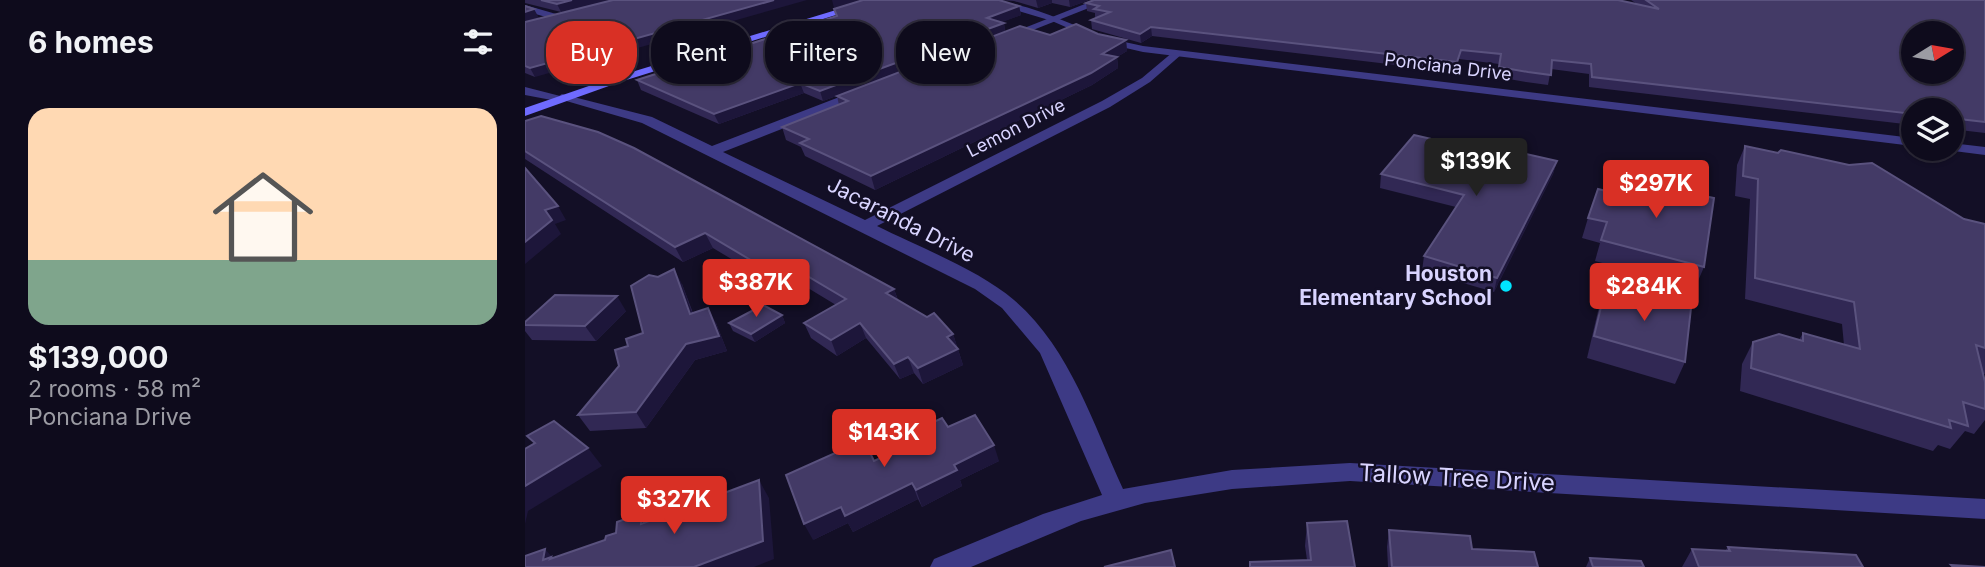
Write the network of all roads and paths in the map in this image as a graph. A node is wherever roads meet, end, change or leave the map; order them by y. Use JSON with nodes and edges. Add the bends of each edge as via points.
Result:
{"nodes":[{"id":1,"x":851,"y":0,"type":"edge"},
{"id":2,"x":879,"y":0,"type":"edge"},
{"id":3,"x":986,"y":0,"type":"edge"},
{"id":4,"x":1104,"y":0,"type":"edge"},
{"id":5,"x":525,"y":8,"type":"edge"},
{"id":6,"x":573,"y":15,"type":"edge"},
{"id":7,"x":560,"y":18,"type":"junction"},
{"id":8,"x":1055,"y":19,"type":"junction"},
{"id":9,"x":537,"y":24,"type":"edge"},
{"id":10,"x":1003,"y":39,"type":"edge"},
{"id":11,"x":1177,"y":54,"type":"junction"},
{"id":12,"x":876,"y":88,"type":"edge"},
{"id":13,"x":525,"y":91,"type":"edge"},
{"id":14,"x":544,"y":94,"type":"junction"},
{"id":15,"x":562,"y":98,"type":"junction"},
{"id":16,"x":525,"y":100,"type":"edge"},
{"id":17,"x":525,"y":112,"type":"edge"},
{"id":18,"x":1901,"y":141,"type":"edge"},
{"id":19,"x":1964,"y":149,"type":"edge"},
{"id":20,"x":712,"y":151,"type":"junction"},
{"id":21,"x":1985,"y":151,"type":"edge"},
{"id":22,"x":865,"y":226,"type":"junction"},
{"id":23,"x":1116,"y":500,"type":"junction"},
{"id":24,"x":1985,"y":509,"type":"edge"},
{"id":25,"x":943,"y":567,"type":"edge"}],
"edges":[{"from":1,"to":14,"type":"main road"},
{"from":2,"to":15,"type":"main road"},
{"from":3,"to":8,"type":"street","name":"Ponciana Drive"},
{"from":4,"to":8,"type":"street"},
{"from":5,"to":7,"type":"street"},
{"from":6,"to":7,"type":"street"},
{"from":7,"to":9,"type":"street"},
{"from":8,"to":10,"type":"street"},
{"from":8,"to":11,"type":"street","name":"Ponciana Drive","via":[[1104,40]]},
{"from":11,"to":18,"type":"street","name":"Ponciana Drive"},
{"from":11,"to":22,"type":"street","name":"Lemon Drive","via":[[1107,104]]},
{"from":12,"to":20,"type":"street"},
{"from":13,"to":14,"type":"street","name":"Jacaranda Drive"},
{"from":14,"to":15,"type":"street","name":"Jacaranda Drive"},
{"from":14,"to":16,"type":"main road"},
{"from":15,"to":17,"type":"main road"},
{"from":15,"to":20,"type":"street","name":"Jacaranda Drive","via":[[647,120]]},
{"from":19,"to":21,"type":"street"},
{"from":20,"to":22,"type":"street","name":"Jacaranda Drive"},
{"from":22,"to":23,"type":"street","name":"Jacaranda Drive","via":[[981,285],[1031,327],[1049,350]]},
{"from":23,"to":24,"type":"street","name":"Tallow Tree Drive","via":[[1243,478],[1350,472]]},
{"from":23,"to":25,"type":"street","name":"Tallow Tree Drive"}]}
